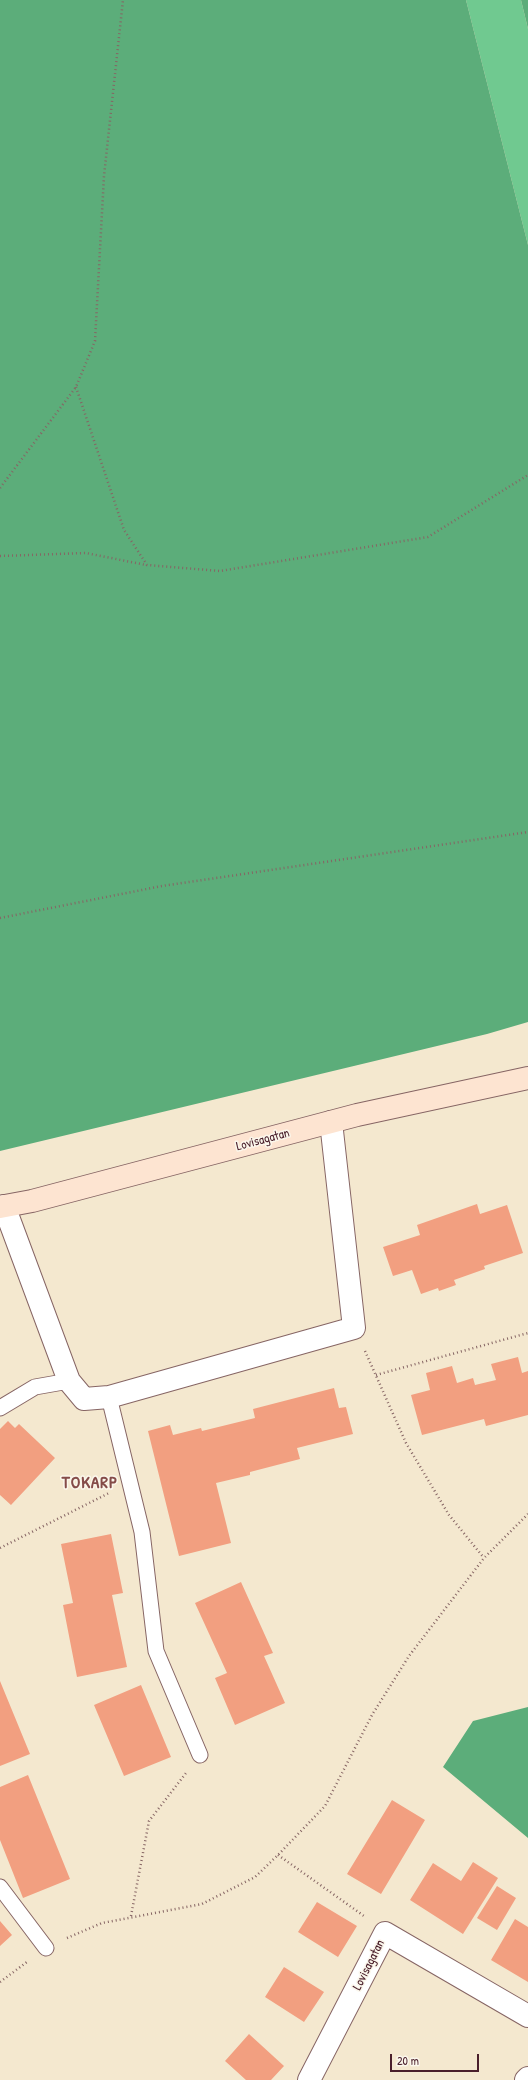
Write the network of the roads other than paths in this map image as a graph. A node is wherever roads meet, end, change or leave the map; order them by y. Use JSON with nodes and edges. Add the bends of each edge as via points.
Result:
{"nodes":[{"id":1,"x":528,"y":1078,"type":"edge"},
{"id":2,"x":331,"y":1122,"type":"junction"},
{"id":3,"x":2,"y":1207,"type":"edge"},
{"id":4,"x":69,"y":1381,"type":"junction"},
{"id":5,"x":109,"y":1397,"type":"junction"},
{"id":6,"x":0,"y":1408,"type":"edge"},
{"id":7,"x":200,"y":1755,"type":"road end"},
{"id":8,"x":0,"y":1887,"type":"edge"},
{"id":9,"x":46,"y":1948,"type":"road end"},
{"id":10,"x":528,"y":2016,"type":"edge"},
{"id":11,"x":309,"y":2080,"type":"edge"}],
"edges":[{"from":1,"to":2,"type":"street","name":"Lovisagatan"},
{"from":2,"to":3,"type":"street","name":"Lovisagatan"},
{"from":2,"to":5,"type":"street","via":[[354,1328]]},
{"from":3,"to":4,"type":"street"},
{"from":4,"to":5,"type":"street","via":[[84,1399]]},
{"from":4,"to":6,"type":"lane","via":[[35,1387]]},
{"from":5,"to":7,"type":"lane","via":[[142,1532],[156,1652]]},
{"from":8,"to":9,"type":"lane"},
{"from":10,"to":11,"type":"street","name":"Lovisagatan","via":[[385,1933]]}]}
